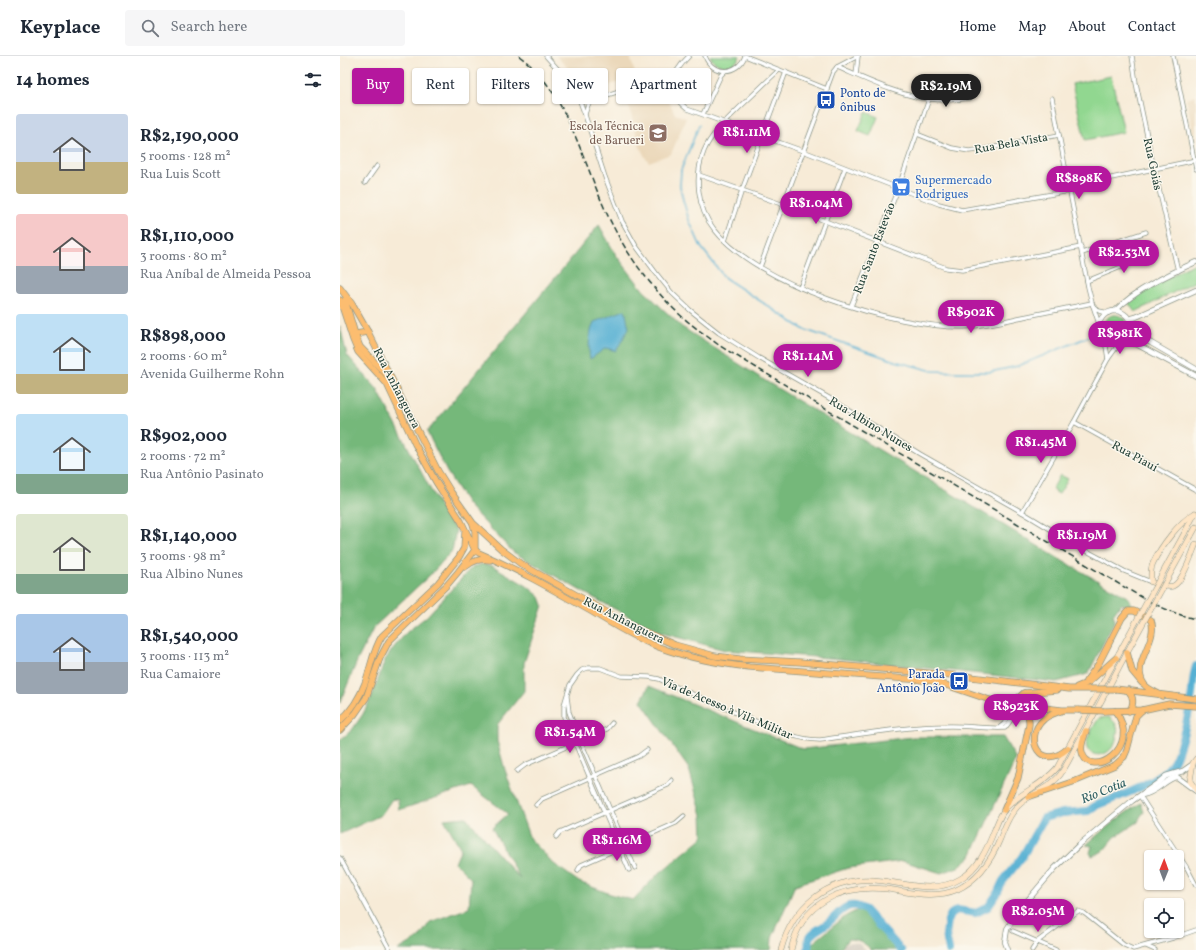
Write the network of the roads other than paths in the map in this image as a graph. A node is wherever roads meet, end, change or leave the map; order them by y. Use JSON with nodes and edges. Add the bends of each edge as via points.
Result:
{"nodes":[{"id":1,"x":546,"y":56,"type":"edge"},
{"id":2,"x":551,"y":56,"type":"edge"},
{"id":3,"x":689,"y":56,"type":"edge"},
{"id":4,"x":706,"y":56,"type":"edge"},
{"id":5,"x":745,"y":56,"type":"edge"},
{"id":6,"x":858,"y":56,"type":"edge"},
{"id":7,"x":1132,"y":56,"type":"edge"},
{"id":8,"x":1173,"y":56,"type":"edge"},
{"id":9,"x":553,"y":63,"type":"junction"},
{"id":10,"x":837,"y":67,"type":"junction"},
{"id":11,"x":557,"y":68,"type":"edge"},
{"id":12,"x":678,"y":68,"type":"edge"},
{"id":13,"x":779,"y":70,"type":"junction"},
{"id":14,"x":725,"y":71,"type":"junction"},
{"id":15,"x":786,"y":72,"type":"junction"},
{"id":16,"x":856,"y":75,"type":"junction"},
{"id":17,"x":827,"y":89,"type":"junction"},
{"id":18,"x":970,"y":98,"type":"dead end"},
{"id":19,"x":1052,"y":98,"type":"dead end"},
{"id":20,"x":929,"y":99,"type":"junction"},
{"id":21,"x":581,"y":104,"type":"edge"},
{"id":22,"x":589,"y":104,"type":"edge"},
{"id":23,"x":683,"y":104,"type":"edge"},
{"id":24,"x":703,"y":114,"type":"junction"},
{"id":25,"x":585,"y":115,"type":"junction"},
{"id":26,"x":725,"y":122,"type":"junction"},
{"id":27,"x":918,"y":134,"type":"junction"},
{"id":28,"x":1059,"y":135,"type":"junction"},
{"id":29,"x":762,"y":136,"type":"junction"},
{"id":30,"x":803,"y":151,"type":"junction"},
{"id":31,"x":1195,"y":161,"type":"edge"},
{"id":32,"x":377,"y":166,"type":"dead end"},
{"id":33,"x":845,"y":168,"type":"junction"},
{"id":34,"x":1154,"y":169,"type":"junction"},
{"id":35,"x":1196,"y":169,"type":"edge"},
{"id":36,"x":699,"y":175,"type":"junction"},
{"id":37,"x":365,"y":183,"type":"dead end"},
{"id":38,"x":898,"y":188,"type":"junction"},
{"id":39,"x":1069,"y":189,"type":"junction"},
{"id":40,"x":742,"y":190,"type":"junction"},
{"id":41,"x":784,"y":206,"type":"junction"},
{"id":42,"x":825,"y":222,"type":"junction"},
{"id":43,"x":1146,"y":232,"type":"dead end"},
{"id":44,"x":725,"y":241,"type":"junction"},
{"id":45,"x":876,"y":241,"type":"junction"},
{"id":46,"x":1081,"y":247,"type":"junction"},
{"id":47,"x":1155,"y":253,"type":"dead end"},
{"id":48,"x":1082,"y":254,"type":"junction"},
{"id":49,"x":1196,"y":262,"type":"edge"},
{"id":50,"x":760,"y":267,"type":"junction"},
{"id":51,"x":1178,"y":271,"type":"junction"},
{"id":52,"x":1087,"y":281,"type":"junction"},
{"id":53,"x":340,"y":284,"type":"edge"},
{"id":54,"x":340,"y":288,"type":"edge"},
{"id":55,"x":800,"y":288,"type":"junction"},
{"id":56,"x":1196,"y":290,"type":"edge"},
{"id":57,"x":345,"y":295,"type":"junction"},
{"id":58,"x":340,"y":300,"type":"edge"},
{"id":59,"x":1124,"y":302,"type":"junction"},
{"id":60,"x":352,"y":304,"type":"junction"},
{"id":61,"x":1092,"y":304,"type":"junction"},
{"id":62,"x":851,"y":306,"type":"junction"},
{"id":63,"x":1115,"y":311,"type":"junction"},
{"id":64,"x":1109,"y":313,"type":"junction"},
{"id":65,"x":1124,"y":314,"type":"junction"},
{"id":66,"x":1129,"y":319,"type":"junction"},
{"id":67,"x":1100,"y":327,"type":"junction"},
{"id":68,"x":1131,"y":329,"type":"junction"},
{"id":69,"x":368,"y":332,"type":"junction"},
{"id":70,"x":355,"y":334,"type":"junction"},
{"id":71,"x":1103,"y":336,"type":"junction"},
{"id":72,"x":353,"y":340,"type":"junction"},
{"id":73,"x":1123,"y":340,"type":"junction"},
{"id":74,"x":1108,"y":359,"type":"junction"},
{"id":75,"x":1196,"y":369,"type":"edge"},
{"id":76,"x":1196,"y":376,"type":"edge"},
{"id":77,"x":398,"y":391,"type":"junction"},
{"id":78,"x":1074,"y":422,"type":"junction"},
{"id":79,"x":1196,"y":490,"type":"edge"},
{"id":80,"x":1022,"y":512,"type":"junction"},
{"id":81,"x":1196,"y":513,"type":"edge"},
{"id":82,"x":473,"y":523,"type":"junction"},
{"id":83,"x":1196,"y":527,"type":"edge"},
{"id":84,"x":465,"y":529,"type":"junction"},
{"id":85,"x":1196,"y":544,"type":"edge"},
{"id":86,"x":475,"y":550,"type":"junction"},
{"id":87,"x":498,"y":561,"type":"junction"},
{"id":88,"x":458,"y":572,"type":"junction"},
{"id":89,"x":1151,"y":582,"type":"junction"},
{"id":90,"x":1127,"y":652,"type":"junction"},
{"id":91,"x":1117,"y":656,"type":"junction"},
{"id":92,"x":1144,"y":684,"type":"junction"},
{"id":93,"x":1083,"y":685,"type":"junction"},
{"id":94,"x":1069,"y":689,"type":"junction"},
{"id":95,"x":1128,"y":690,"type":"junction"},
{"id":96,"x":1024,"y":693,"type":"junction"},
{"id":97,"x":567,"y":696,"type":"junction"},
{"id":98,"x":1162,"y":696,"type":"junction"},
{"id":99,"x":1196,"y":699,"type":"edge"},
{"id":100,"x":1013,"y":705,"type":"junction"},
{"id":101,"x":1025,"y":706,"type":"junction"},
{"id":102,"x":1196,"y":706,"type":"edge"},
{"id":103,"x":1062,"y":710,"type":"junction"},
{"id":104,"x":1142,"y":710,"type":"junction"},
{"id":105,"x":1115,"y":711,"type":"junction"},
{"id":106,"x":1129,"y":711,"type":"junction"},
{"id":107,"x":340,"y":721,"type":"edge"},
{"id":108,"x":612,"y":723,"type":"dead end"},
{"id":109,"x":340,"y":730,"type":"edge"},
{"id":110,"x":1086,"y":731,"type":"junction"},
{"id":111,"x":581,"y":740,"type":"junction"},
{"id":112,"x":575,"y":743,"type":"junction"},
{"id":113,"x":1068,"y":748,"type":"junction"},
{"id":114,"x":647,"y":750,"type":"dead end"},
{"id":115,"x":1195,"y":763,"type":"edge"},
{"id":116,"x":518,"y":771,"type":"dead end"},
{"id":117,"x":1196,"y":774,"type":"edge"},
{"id":118,"x":595,"y":776,"type":"junction"},
{"id":119,"x":590,"y":779,"type":"junction"},
{"id":120,"x":672,"y":780,"type":"dead end"},
{"id":121,"x":1190,"y":781,"type":"junction"},
{"id":122,"x":1196,"y":791,"type":"edge"},
{"id":123,"x":1140,"y":796,"type":"junction"},
{"id":124,"x":1028,"y":797,"type":"junction"},
{"id":125,"x":536,"y":805,"type":"dead end"},
{"id":126,"x":1004,"y":810,"type":"junction"},
{"id":127,"x":611,"y":811,"type":"junction"},
{"id":128,"x":605,"y":813,"type":"junction"},
{"id":129,"x":684,"y":816,"type":"dead end"},
{"id":130,"x":556,"y":837,"type":"dead end"},
{"id":131,"x":625,"y":845,"type":"junction"},
{"id":132,"x":619,"y":848,"type":"junction"},
{"id":133,"x":340,"y":858,"type":"edge"},
{"id":134,"x":635,"y":868,"type":"dead end"},
{"id":135,"x":578,"y":870,"type":"dead end"},
{"id":136,"x":629,"y":870,"type":"dead end"},
{"id":137,"x":1196,"y":885,"type":"edge"},
{"id":138,"x":1196,"y":930,"type":"edge"},
{"id":139,"x":1013,"y":931,"type":"dead end"},
{"id":140,"x":1038,"y":941,"type":"junction"},
{"id":141,"x":1146,"y":946,"type":"junction"},
{"id":142,"x":390,"y":950,"type":"edge"},
{"id":143,"x":781,"y":950,"type":"edge"},
{"id":144,"x":790,"y":950,"type":"edge"},
{"id":145,"x":1008,"y":950,"type":"edge"},
{"id":146,"x":1032,"y":950,"type":"edge"},
{"id":147,"x":1056,"y":950,"type":"edge"},
{"id":148,"x":1155,"y":950,"type":"edge"}],
"edges":[{"from":1,"to":9,"type":"street"},
{"from":2,"to":9,"type":"street"},
{"from":3,"to":12,"type":"street"},
{"from":4,"to":14,"type":"street","via":[[713,67]]},
{"from":5,"to":13,"type":"street"},
{"from":5,"to":14,"type":"street","via":[[738,67]]},
{"from":6,"to":10,"type":"street"},
{"from":6,"to":16,"type":"street"},
{"from":7,"to":34,"type":"street","name":"Rua Goiás"},
{"from":8,"to":31,"type":"street"},
{"from":9,"to":11,"type":"street"},
{"from":10,"to":16,"type":"street"},
{"from":10,"to":17,"type":"street"},
{"from":13,"to":15,"type":"street"},
{"from":13,"to":26,"type":"street"},
{"from":14,"to":24,"type":"street","via":[[721,74]]},
{"from":15,"to":17,"type":"street"},
{"from":15,"to":29,"type":"street"},
{"from":16,"to":20,"type":"street","via":[[889,88]]},
{"from":17,"to":30,"type":"street"},
{"from":18,"to":20,"type":"street"},
{"from":19,"to":28,"type":"street"},
{"from":20,"to":27,"type":"street","name":"Rua Santo Estevão"},
{"from":21,"to":25,"type":"street","name":"Rua Albino Nunes"},
{"from":22,"to":25,"type":"street"},
{"from":23,"to":24,"type":"street"},
{"from":24,"to":26,"type":"street"},
{"from":25,"to":80,"type":"street","name":"Rua Albino Nunes","via":[[622,222],[656,273],[690,310],[759,358]]},
{"from":26,"to":29,"type":"street"},
{"from":26,"to":36,"type":"street","via":[[706,146]]},
{"from":27,"to":28,"type":"street","name":"Rua Bela Vista","via":[[952,148],[969,151]]},
{"from":27,"to":38,"type":"street","name":"Rua Santo Estevão"},
{"from":28,"to":39,"type":"street"},
{"from":29,"to":30,"type":"street"},
{"from":29,"to":40,"type":"street"},
{"from":30,"to":33,"type":"street"},
{"from":30,"to":41,"type":"street"},
{"from":31,"to":34,"type":"street"},
{"from":31,"to":35,"type":"street"},
{"from":32,"to":37,"type":"street"},
{"from":33,"to":38,"type":"street"},
{"from":33,"to":42,"type":"street"},
{"from":34,"to":39,"type":"street"},
{"from":34,"to":51,"type":"street","name":"Rua Goiás"},
{"from":36,"to":40,"type":"street"},
{"from":36,"to":44,"type":"street","via":[[704,210]]},
{"from":38,"to":39,"type":"street","via":[[962,210]]},
{"from":38,"to":45,"type":"street","name":"Rua Santo Estevão"},
{"from":39,"to":46,"type":"street"},
{"from":40,"to":41,"type":"street"},
{"from":40,"to":44,"type":"street"},
{"from":41,"to":42,"type":"street"},
{"from":41,"to":50,"type":"street"},
{"from":42,"to":45,"type":"street"},
{"from":42,"to":55,"type":"street"},
{"from":43,"to":48,"type":"street"},
{"from":44,"to":50,"type":"street"},
{"from":45,"to":46,"type":"street","via":[[946,268],[962,270]]},
{"from":45,"to":62,"type":"street","name":"Rua Santo Estevão"},
{"from":46,"to":48,"type":"street"},
{"from":47,"to":52,"type":"street"},
{"from":48,"to":52,"type":"street"},
{"from":49,"to":51,"type":"street"},
{"from":50,"to":55,"type":"street"},
{"from":51,"to":59,"type":"street"},
{"from":52,"to":61,"type":"street"},
{"from":53,"to":60,"type":"main road"},
{"from":54,"to":57,"type":"main road","name":"Rua Anhanguera"},
{"from":55,"to":62,"type":"street"},
{"from":56,"to":66,"type":"street"},
{"from":57,"to":60,"type":"main road","name":"Rua Anhanguera"},
{"from":57,"to":70,"type":"main road"},
{"from":58,"to":72,"type":"main road","name":"Rua Anhanguera"},
{"from":59,"to":63,"type":"street"},
{"from":59,"to":65,"type":"street"},
{"from":60,"to":69,"type":"main road","name":"Rua Anhanguera"},
{"from":61,"to":62,"type":"street","via":[[966,327],[914,322]]},
{"from":61,"to":64,"type":"street","via":[[1099,311]]},
{"from":61,"to":67,"type":"street"},
{"from":63,"to":64,"type":"street"},
{"from":63,"to":65,"type":"street"},
{"from":64,"to":67,"type":"street","via":[[1102,319]]},
{"from":65,"to":66,"type":"street"},
{"from":66,"to":68,"type":"street"},
{"from":67,"to":71,"type":"street"},
{"from":68,"to":73,"type":"street","via":[[1128,337]]},
{"from":68,"to":75,"type":"street"},
{"from":69,"to":70,"type":"main road"},
{"from":69,"to":77,"type":"main road","name":"Rua Anhanguera"},
{"from":70,"to":72,"type":"main road"},
{"from":70,"to":77,"type":"main road","via":[[364,351],[387,374]]},
{"from":71,"to":73,"type":"street","via":[[1110,342]]},
{"from":71,"to":74,"type":"street"},
{"from":72,"to":84,"type":"main road","name":"Rua Anhanguera","via":[[360,356],[387,384],[415,444]]},
{"from":73,"to":74,"type":"street"},
{"from":73,"to":76,"type":"street","via":[[1138,345]]},
{"from":74,"to":78,"type":"street"},
{"from":77,"to":82,"type":"main road","name":"Rua Anhanguera","via":[[438,471]]},
{"from":78,"to":79,"type":"street","name":"Rua Piauí"},
{"from":78,"to":80,"type":"street"},
{"from":80,"to":89,"type":"street","name":"Rua Albino Nunes","via":[[1112,565]]},
{"from":81,"to":89,"type":"main road","via":[[1189,516],[1162,547],[1152,564]]},
{"from":81,"to":91,"type":"main road","bridge":true},
{"from":82,"to":86,"type":"main road"},
{"from":82,"to":94,"type":"main road","name":"Rua Anhanguera","via":[[521,564],[630,626],[690,650],[740,659],[963,676]]},
{"from":83,"to":90,"type":"main road","bridge":true},
{"from":84,"to":86,"type":"main road","name":"Rua Anhanguera"},
{"from":84,"to":107,"type":"main road","via":[[462,554],[438,583],[382,636],[359,698]]},
{"from":85,"to":89,"type":"main road","via":[[1182,575],[1173,586]]},
{"from":86,"to":87,"type":"main road","name":"Rua Anhanguera"},
{"from":86,"to":88,"type":"main road"},
{"from":87,"to":88,"type":"main road","via":[[480,559]]},
{"from":87,"to":100,"type":"main road","name":"Rua Anhanguera","via":[[520,571],[621,630],[650,644],[698,659],[749,667],[934,681]]},
{"from":88,"to":109,"type":"main road","via":[[389,642],[380,658],[366,698],[356,714]]},
{"from":90,"to":92,"type":"main road","via":[[1132,670]]},
{"from":90,"to":110,"type":"main road"},
{"from":91,"to":93,"type":"main road"},
{"from":91,"to":113,"type":"main road"},
{"from":92,"to":93,"type":"main road","via":[[1141,678],[1141,665],[1152,634],[1152,624],[1151,620],[1134,611],[1128,611],[1099,663]]},
{"from":92,"to":98,"type":"main road"},
{"from":93,"to":94,"type":"main road"},
{"from":94,"to":95,"type":"main road","name":"Rua Anhanguera","bridge":true},
{"from":94,"to":96,"type":"main road"},
{"from":95,"to":98,"type":"main road","name":"Rua Anhanguera"},
{"from":95,"to":106,"type":"main road","via":[[1133,703]]},
{"from":96,"to":100,"type":"main road"},
{"from":96,"to":101,"type":"main road"},
{"from":97,"to":100,"type":"street","name":"Via de Acesso à Vila Militar","via":[[570,685],[582,670],[600,668],[621,676],[659,679],[800,739],[820,740],[931,726],[997,729],[1005,724]]},
{"from":97,"to":111,"type":"street","via":[[569,712]]},
{"from":97,"to":112,"type":"street","name":"Via de Acesso à Vila Militar","via":[[564,717]]},
{"from":98,"to":99,"type":"main road","name":"Rua Anhanguera"},
{"from":100,"to":101,"type":"main road","name":"Rua Anhanguera"},
{"from":101,"to":103,"type":"main road","name":"Rua Anhanguera"},
{"from":101,"to":126,"type":"main road","via":[[1029,718],[1028,730],[1018,778]]},
{"from":102,"to":104,"type":"main road","name":"Rua Anhanguera","via":[[1169,704]]},
{"from":103,"to":105,"type":"main road","name":"Rua Anhanguera","bridge":true},
{"from":103,"to":113,"type":"main road","via":[[1042,721],[1035,732],[1034,742],[1039,753],[1044,756],[1057,757]]},
{"from":104,"to":106,"type":"main road","name":"Rua Anhanguera"},
{"from":104,"to":124,"type":"main road","via":[[1136,716],[1127,750],[1115,765]]},
{"from":105,"to":106,"type":"main road","name":"Rua Anhanguera"},
{"from":105,"to":110,"type":"main road","via":[[1122,724],[1123,736],[1112,757],[1096,763],[1083,756],[1081,748]]},
{"from":108,"to":111,"type":"street","via":[[607,729]]},
{"from":110,"to":124,"type":"main road","via":[[1059,776]]},
{"from":111,"to":112,"type":"street"},
{"from":111,"to":118,"type":"street"},
{"from":112,"to":116,"type":"street","via":[[525,765]]},
{"from":112,"to":119,"type":"street","name":"Via de Acesso à Vila Militar"},
{"from":113,"to":126,"type":"main road","via":[[1052,775],[1020,795]]},
{"from":114,"to":118,"type":"street"},
{"from":115,"to":121,"type":"main road"},
{"from":115,"to":123,"type":"street","via":[[1183,771],[1166,776]]},
{"from":117,"to":121,"type":"main road"},
{"from":118,"to":119,"type":"street"},
{"from":118,"to":127,"type":"street"},
{"from":119,"to":125,"type":"street","via":[[542,798]]},
{"from":119,"to":128,"type":"street","name":"Via de Acesso à Vila Militar"},
{"from":120,"to":127,"type":"street","via":[[668,785]]},
{"from":121,"to":122,"type":"main road"},
{"from":122,"to":123,"type":"street","via":[[1177,777]]},
{"from":123,"to":137,"type":"street"},
{"from":123,"to":145,"type":"street","via":[[1075,849],[1036,889],[1007,929],[1005,942]]},
{"from":124,"to":144,"type":"main road","via":[[1009,817],[983,870],[966,884],[955,890],[929,894],[869,888],[842,892],[810,911],[797,931]]},
{"from":126,"to":143,"type":"main road","via":[[980,861],[972,871],[960,879],[940,886],[926,887],[862,880],[850,881],[827,889],[804,905],[796,915]]},
{"from":127,"to":128,"type":"street"},
{"from":127,"to":131,"type":"street"},
{"from":128,"to":130,"type":"street","via":[[560,832]]},
{"from":128,"to":132,"type":"street","name":"Via de Acesso à Vila Militar"},
{"from":129,"to":131,"type":"street","via":[[676,823]]},
{"from":131,"to":132,"type":"street"},
{"from":131,"to":134,"type":"street"},
{"from":132,"to":135,"type":"street","via":[[581,865]]},
{"from":132,"to":136,"type":"street","name":"Via de Acesso à Vila Militar"},
{"from":133,"to":142,"type":"street"},
{"from":138,"to":141,"type":"street"},
{"from":139,"to":140,"type":"street"},
{"from":140,"to":141,"type":"street","via":[[1078,911],[1124,945],[1133,949]]},
{"from":140,"to":146,"type":"street"},
{"from":140,"to":147,"type":"street"},
{"from":141,"to":148,"type":"street"}]}
